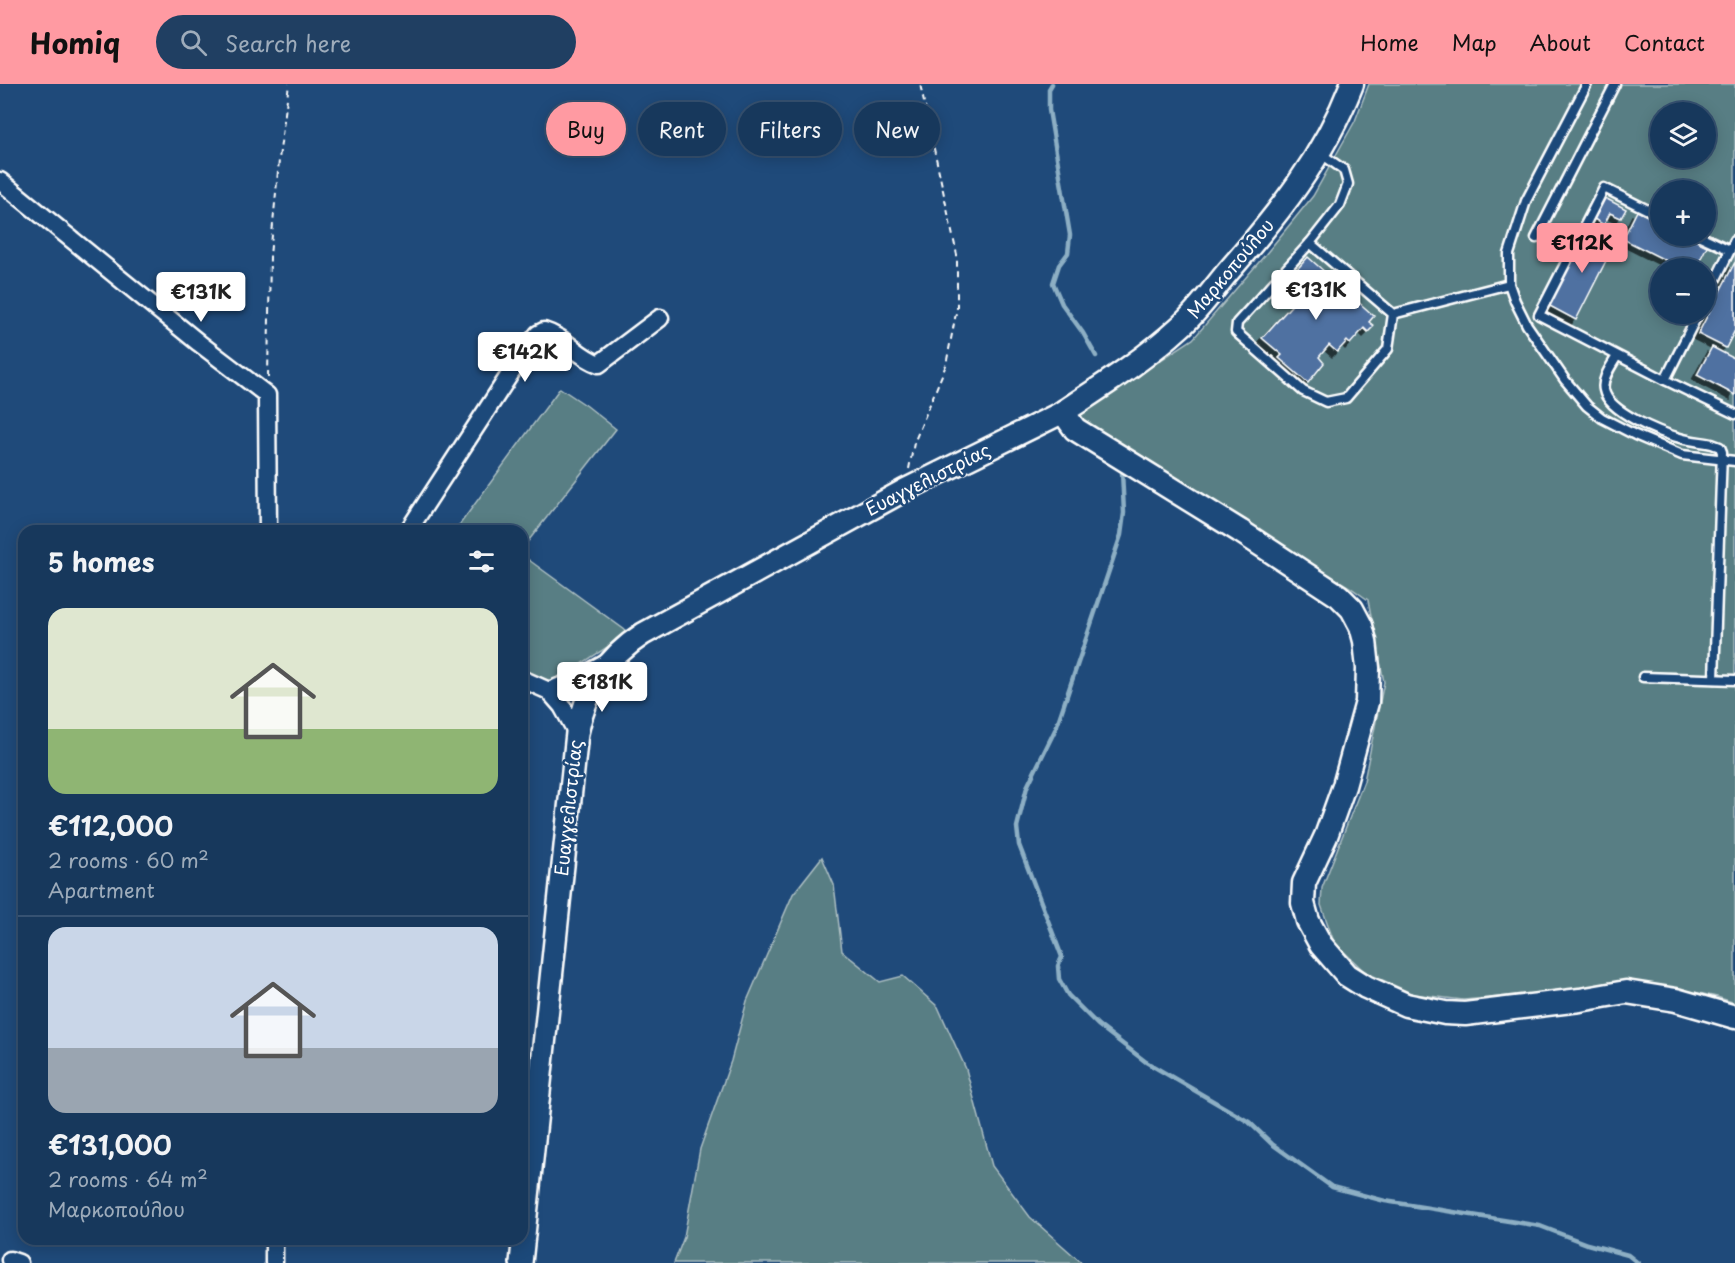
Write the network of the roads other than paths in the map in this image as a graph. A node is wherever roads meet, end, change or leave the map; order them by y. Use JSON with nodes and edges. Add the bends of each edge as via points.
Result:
{"nodes":[{"id":1,"x":1352,"y":84,"type":"edge"},
{"id":2,"x":1587,"y":84,"type":"edge"},
{"id":3,"x":1616,"y":84,"type":"edge"},
{"id":4,"x":1320,"y":153,"type":"junction"},
{"id":5,"x":0,"y":181,"type":"edge"},
{"id":6,"x":1650,"y":211,"type":"edge"},
{"id":7,"x":1536,"y":238,"type":"dead end"},
{"id":8,"x":1735,"y":240,"type":"edge"},
{"id":9,"x":1310,"y":243,"type":"junction"},
{"id":10,"x":1716,"y":243,"type":"edge"},
{"id":11,"x":1730,"y":250,"type":"junction"},
{"id":12,"x":1716,"y":279,"type":"edge"},
{"id":13,"x":1509,"y":284,"type":"junction"},
{"id":14,"x":1393,"y":315,"type":"junction"},
{"id":15,"x":660,"y":318,"type":"dead end"},
{"id":16,"x":1693,"y":324,"type":"edge"},
{"id":17,"x":1617,"y":356,"type":"junction"},
{"id":18,"x":1665,"y":380,"type":"junction"},
{"id":19,"x":1063,"y":412,"type":"junction"},
{"id":20,"x":1735,"y":414,"type":"edge"},
{"id":21,"x":1722,"y":461,"type":"junction"},
{"id":22,"x":1735,"y":461,"type":"edge"},
{"id":23,"x":268,"y":525,"type":"edge"},
{"id":24,"x":412,"y":525,"type":"edge"},
{"id":25,"x":611,"y":660,"type":"junction"},
{"id":26,"x":1643,"y":677,"type":"dead end"},
{"id":27,"x":1714,"y":679,"type":"junction"},
{"id":28,"x":1735,"y":680,"type":"edge"},
{"id":29,"x":528,"y":682,"type":"edge"},
{"id":30,"x":549,"y":691,"type":"junction"},
{"id":31,"x":577,"y":732,"type":"junction"},
{"id":32,"x":1735,"y":1017,"type":"edge"},
{"id":33,"x":528,"y":1197,"type":"edge"},
{"id":34,"x":274,"y":1245,"type":"edge"},
{"id":35,"x":523,"y":1245,"type":"edge"},
{"id":36,"x":274,"y":1263,"type":"edge"},
{"id":37,"x":521,"y":1263,"type":"edge"}],
"edges":[{"from":1,"to":4,"type":"main road","name":"Μαρκοπούλου"},
{"from":2,"to":13,"type":"lane","via":[[1526,201],[1509,254]]},
{"from":3,"to":7,"type":"lane"},
{"from":4,"to":9,"type":"lane","via":[[1344,170],[1348,184],[1340,206]]},
{"from":4,"to":19,"type":"main road","name":"Μαρκοπούλου","via":[[1273,220],[1183,325],[1128,370]]},
{"from":5,"to":23,"type":"street","via":[[267,395]]},
{"from":6,"to":17,"type":"lane","via":[[1604,188],[1539,315]]},
{"from":8,"to":11,"type":"lane"},
{"from":9,"to":14,"type":"lane"},
{"from":9,"to":14,"type":"lane","via":[[1237,323],[1236,332],[1303,392],[1326,402],[1346,398],[1388,349]]},
{"from":10,"to":11,"type":"lane"},
{"from":11,"to":12,"type":"lane"},
{"from":13,"to":14,"type":"lane"},
{"from":13,"to":21,"type":"lane","via":[[1539,343],[1587,406],[1602,418],[1682,455]]},
{"from":15,"to":24,"type":"street","via":[[599,364],[589,361],[555,334],[538,334]]},
{"from":16,"to":18,"type":"lane"},
{"from":17,"to":18,"type":"lane"},
{"from":17,"to":21,"type":"lane","via":[[1603,388],[1615,407],[1664,433],[1720,447]]},
{"from":18,"to":20,"type":"lane"},
{"from":19,"to":25,"type":"street","name":"Ευαγγελιστρίας","via":[[905,490],[643,634]]},
{"from":19,"to":32,"type":"main road","via":[[1075,429],[1240,531],[1339,596],[1352,609],[1365,641],[1367,702],[1344,786],[1304,883],[1303,903],[1321,945],[1347,975],[1406,1005],[1445,1013],[1465,1014],[1626,992],[1676,1000]]},
{"from":21,"to":22,"type":"lane"},
{"from":21,"to":27,"type":"lane"},
{"from":25,"to":30,"type":"street"},
{"from":25,"to":31,"type":"street","name":"Ευαγγελιστρίας","via":[[590,692]]},
{"from":26,"to":27,"type":"lane"},
{"from":27,"to":28,"type":"lane"},
{"from":29,"to":30,"type":"street"},
{"from":30,"to":31,"type":"street"},
{"from":31,"to":33,"type":"street","name":"Ευαγγελιστρίας"},
{"from":34,"to":36,"type":"street"},
{"from":35,"to":37,"type":"street","name":"Ευαγγελιστρίας"}]}
